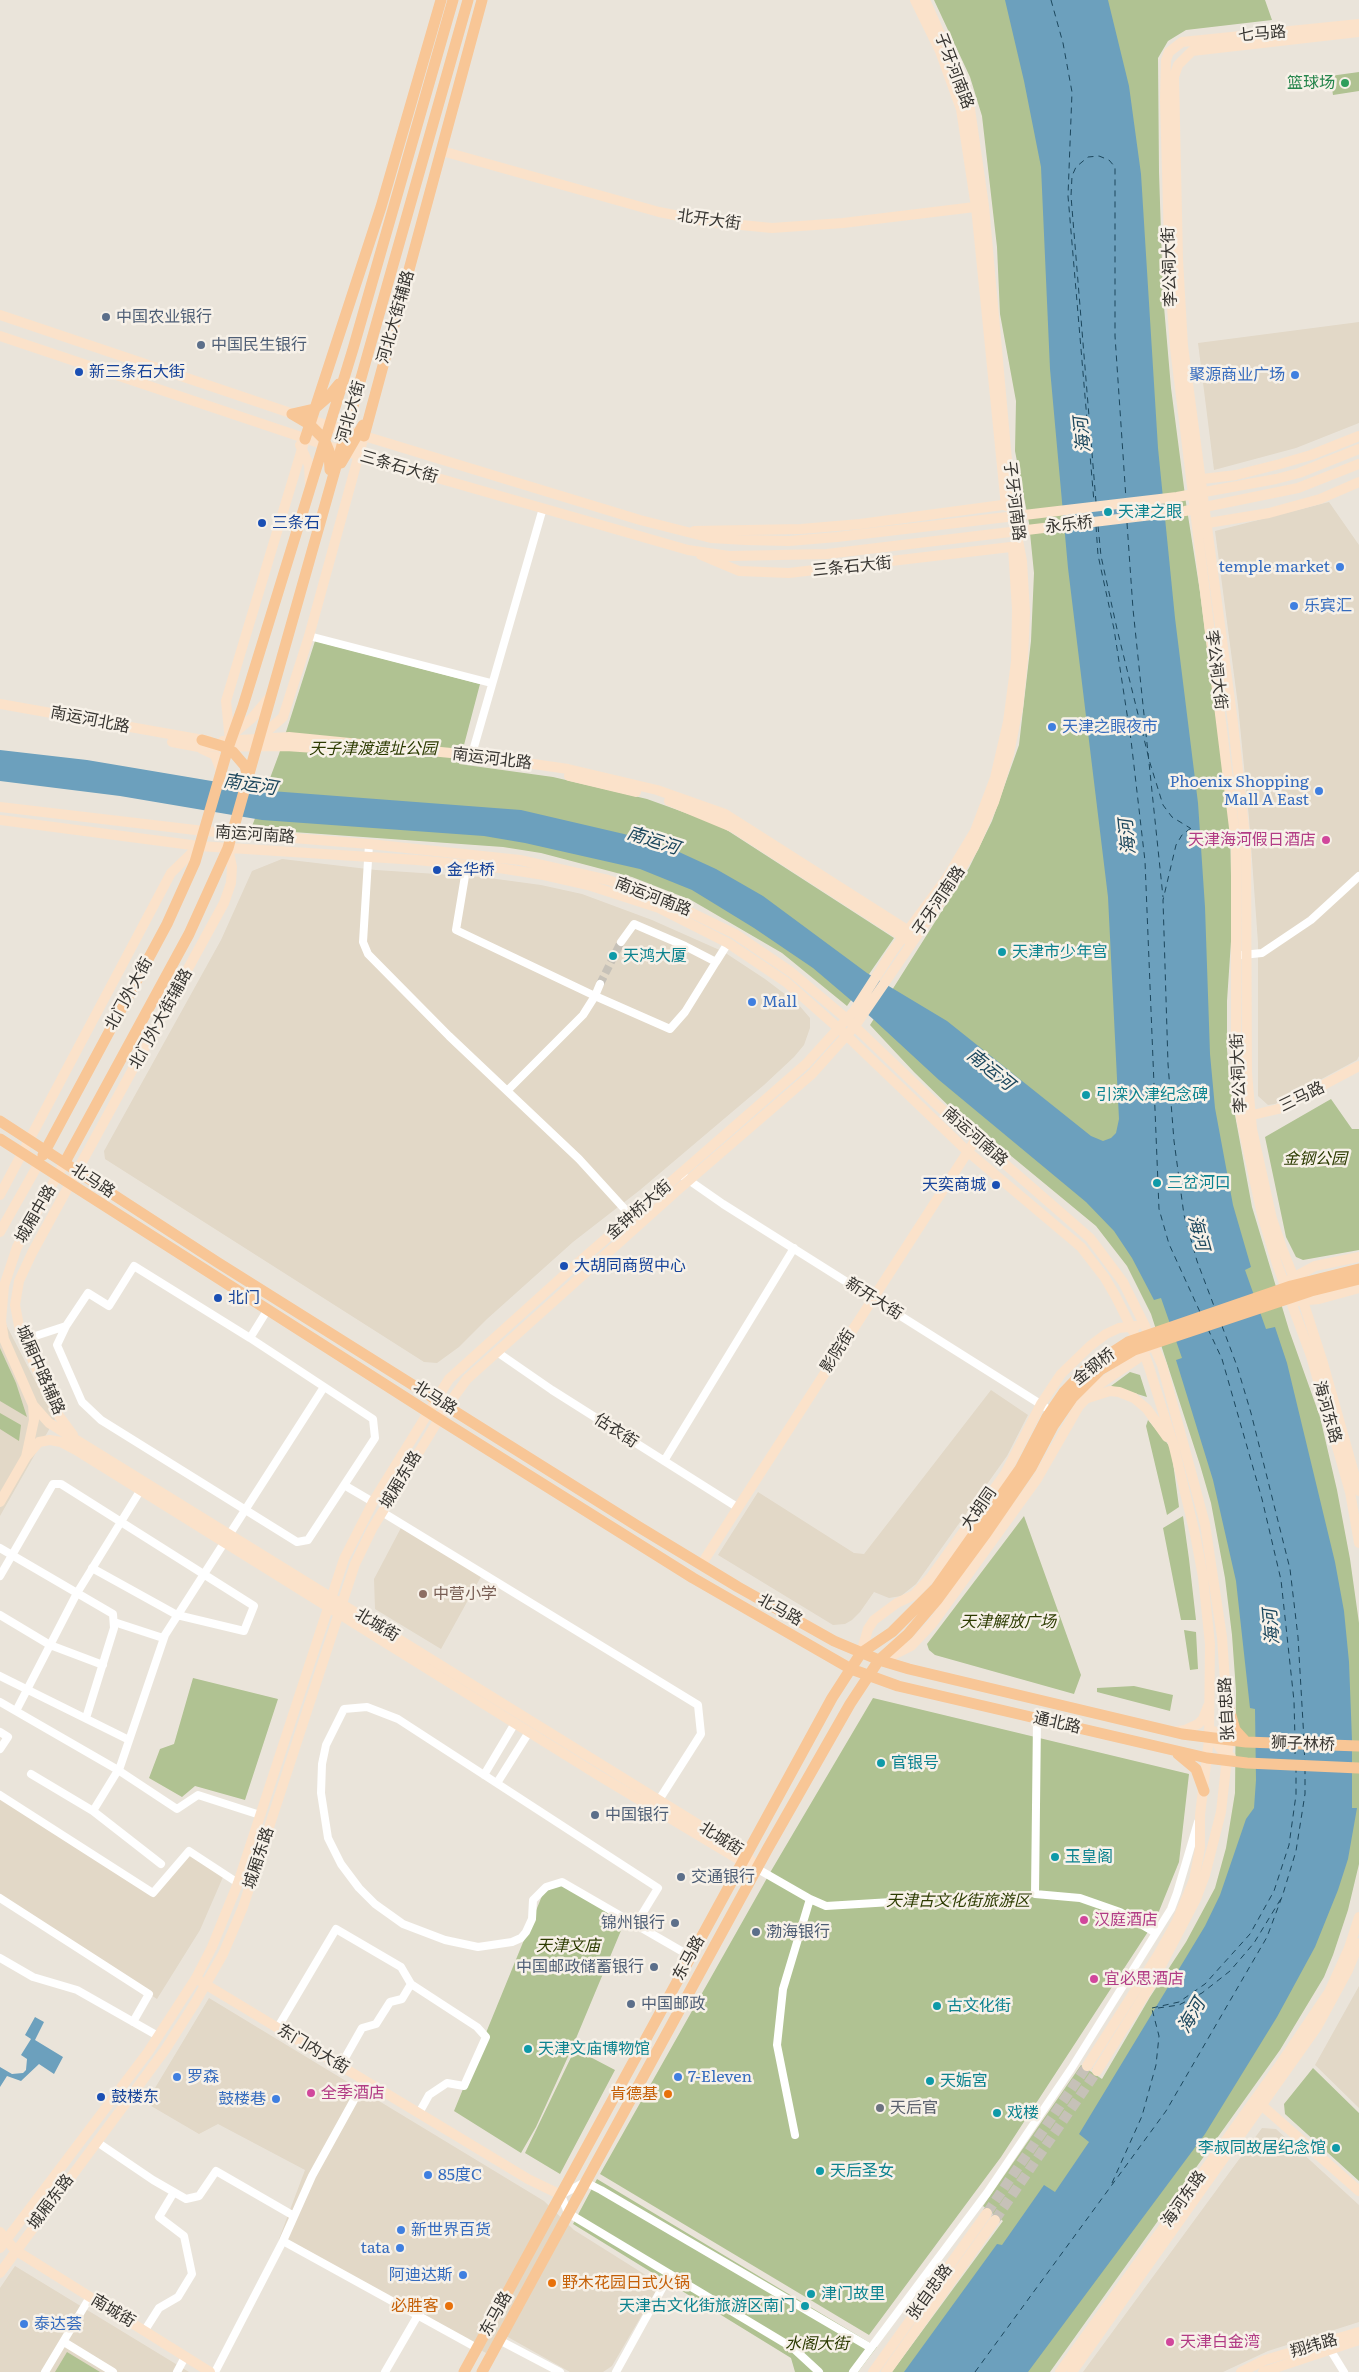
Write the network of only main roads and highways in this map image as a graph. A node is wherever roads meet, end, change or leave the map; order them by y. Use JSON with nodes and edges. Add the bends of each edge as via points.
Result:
{"nodes":[{"id":1,"x":441,"y":0,"type":"edge"},
{"id":2,"x":453,"y":0,"type":"edge"},
{"id":3,"x":468,"y":0,"type":"edge"},
{"id":4,"x":482,"y":0,"type":"edge"},
{"id":5,"x":346,"y":371,"type":"junction"},
{"id":6,"x":311,"y":418,"type":"junction"},
{"id":7,"x":303,"y":443,"type":"road end"},
{"id":8,"x":342,"y":443,"type":"junction"},
{"id":9,"x":329,"y":490,"type":"junction"},
{"id":10,"x":227,"y":741,"type":"junction"},
{"id":11,"x":200,"y":744,"type":"road end"},
{"id":12,"x":248,"y":777,"type":"junction"},
{"id":13,"x":208,"y":820,"type":"joint"},
{"id":14,"x":0,"y":1121,"type":"edge"},
{"id":15,"x":0,"y":1139,"type":"edge"},
{"id":16,"x":46,"y":1150,"type":"junction"},
{"id":17,"x":65,"y":1162,"type":"junction"},
{"id":18,"x":39,"y":1163,"type":"junction"},
{"id":19,"x":1359,"y":1269,"type":"edge"},
{"id":20,"x":1359,"y":1279,"type":"edge"},
{"id":21,"x":312,"y":1320,"type":"junction"},
{"id":22,"x":304,"y":1332,"type":"junction"},
{"id":23,"x":933,"y":1599,"type":"junction"},
{"id":24,"x":861,"y":1653,"type":"junction"},
{"id":25,"x":879,"y":1660,"type":"junction"},
{"id":26,"x":851,"y":1669,"type":"junction"},
{"id":27,"x":868,"y":1676,"type":"junction"},
{"id":28,"x":1228,"y":1705,"type":"road end"},
{"id":29,"x":1246,"y":1742,"type":"junction"},
{"id":30,"x":1359,"y":1746,"type":"edge"},
{"id":31,"x":1170,"y":1750,"type":"junction"},
{"id":32,"x":1247,"y":1763,"type":"joint"},
{"id":33,"x":1359,"y":1768,"type":"edge"},
{"id":34,"x":1204,"y":1791,"type":"road end"},
{"id":35,"x":464,"y":2372,"type":"edge"},
{"id":36,"x":482,"y":2372,"type":"edge"}],
"edges":[{"from":1,"to":6,"type":"main road","via":[[381,207]]},
{"from":2,"to":5,"type":"main road","name":"河北大街"},
{"from":3,"to":8,"type":"main road","name":"河北大街"},
{"from":4,"to":8,"type":"main road","name":"河北大街辅路","via":[[372,408]]},
{"from":5,"to":6,"type":"main road"},
{"from":5,"to":8,"type":"main road","name":"河北大街","via":[[328,425]]},
{"from":6,"to":6,"type":"main road","via":[[292,414]]},
{"from":6,"to":7,"type":"main road"},
{"from":6,"to":8,"type":"main road"},
{"from":8,"to":9,"type":"main road"},
{"from":8,"to":9,"type":"main road"},
{"from":8,"to":10,"type":"main road","name":"河北大街","via":[[310,485]]},
{"from":9,"to":12,"type":"main road"},
{"from":10,"to":11,"type":"main road"},
{"from":10,"to":12,"type":"main road","via":[[242,761]]},
{"from":10,"to":13,"type":"main road","name":"河北大街"},
{"from":12,"to":17,"type":"main road","name":"北门外大街","via":[[228,848],[189,934]]},
{"from":13,"to":16,"type":"main road","name":"北门外大街","via":[[195,862],[167,924]]},
{"from":14,"to":16,"type":"main road","name":"北马路"},
{"from":15,"to":18,"type":"main road","name":"北马路"},
{"from":16,"to":17,"type":"main road","name":"北马路"},
{"from":16,"to":18,"type":"main road","name":"北门外大街"},
{"from":17,"to":21,"type":"main road","name":"北马路"},
{"from":18,"to":22,"type":"main road","name":"北马路"},
{"from":19,"to":23,"type":"main road","name":"金钢桥","via":[[1291,1286],[1148,1335],[1122,1345],[1096,1361],[1060,1397],[1020,1469]]},
{"from":20,"to":23,"type":"main road","name":"金钢桥","via":[[1311,1291],[1161,1340],[1124,1354],[1100,1370],[1065,1407],[1027,1474]]},
{"from":21,"to":22,"type":"main road"},
{"from":21,"to":24,"type":"main road","name":"北马路","via":[[701,1565]]},
{"from":22,"to":26,"type":"main road","name":"北马路","via":[[710,1588]]},
{"from":23,"to":24,"type":"main road"},
{"from":23,"to":25,"type":"main road","via":[[908,1634]]},
{"from":24,"to":25,"type":"main road","name":"北马路"},
{"from":24,"to":26,"type":"main road","name":"东马路"},
{"from":25,"to":27,"type":"main road","name":"东马路"},
{"from":25,"to":29,"type":"main road","name":"通北路","via":[[1174,1732]]},
{"from":26,"to":27,"type":"main road","name":"北马路"},
{"from":26,"to":35,"type":"main road","name":"东马路","via":[[690,1956]]},
{"from":27,"to":31,"type":"main road","name":"通北路","via":[[898,1686]]},
{"from":27,"to":36,"type":"main road","name":"东马路","via":[[756,1868]]},
{"from":28,"to":29,"type":"main road","via":[[1235,1730]]},
{"from":29,"to":30,"type":"main road","name":"狮子林桥"},
{"from":31,"to":32,"type":"main road","name":"通北路"},
{"from":31,"to":34,"type":"main road","via":[[1196,1769]]},
{"from":32,"to":33,"type":"main road","name":"狮子林桥"}]}
